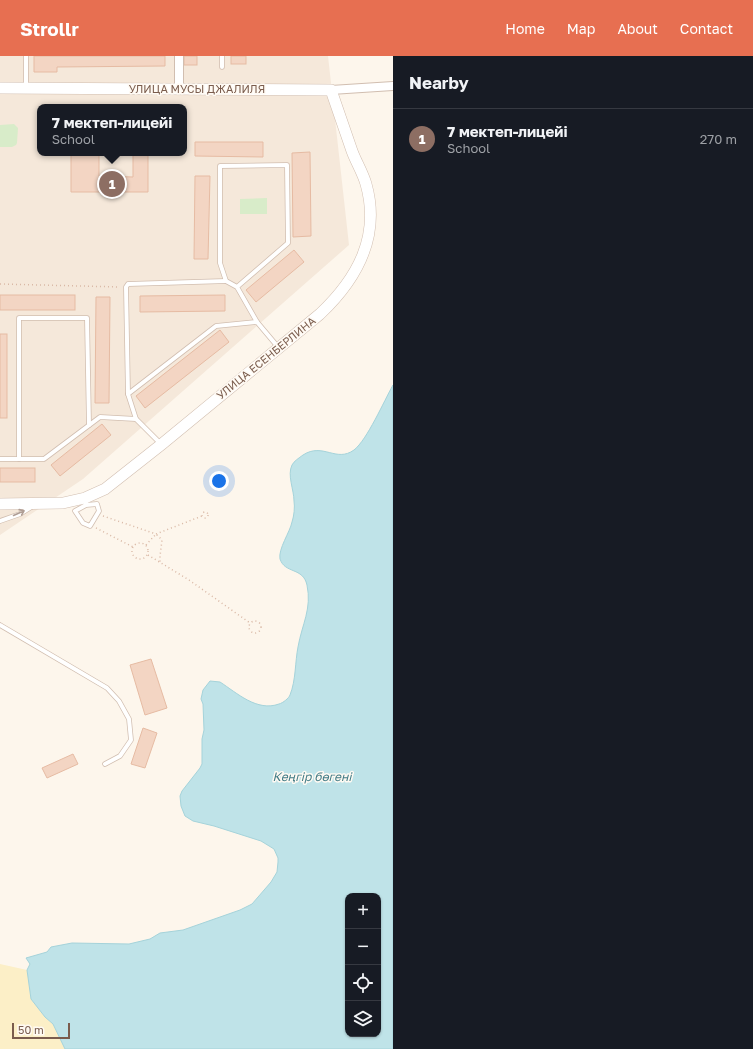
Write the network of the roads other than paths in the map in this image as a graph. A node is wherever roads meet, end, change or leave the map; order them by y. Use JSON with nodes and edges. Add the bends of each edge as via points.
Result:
{"nodes":[{"id":1,"x":26,"y":56,"type":"edge"},
{"id":2,"x":179,"y":56,"type":"edge"},
{"id":3,"x":222,"y":56,"type":"edge"},
{"id":4,"x":222,"y":67,"type":"dead end"},
{"id":5,"x":393,"y":86,"type":"edge"},
{"id":6,"x":0,"y":88,"type":"edge"},
{"id":7,"x":26,"y":89,"type":"junction"},
{"id":8,"x":179,"y":89,"type":"junction"},
{"id":9,"x":331,"y":90,"type":"junction"},
{"id":10,"x":226,"y":281,"type":"junction"},
{"id":11,"x":237,"y":287,"type":"junction"},
{"id":12,"x":257,"y":322,"type":"junction"},
{"id":13,"x":278,"y":347,"type":"junction"},
{"id":14,"x":128,"y":394,"type":"junction"},
{"id":15,"x":136,"y":419,"type":"junction"},
{"id":16,"x":89,"y":425,"type":"junction"},
{"id":17,"x":162,"y":444,"type":"junction"},
{"id":18,"x":0,"y":459,"type":"edge"},
{"id":19,"x":19,"y":459,"type":"junction"},
{"id":20,"x":85,"y":502,"type":"junction"},
{"id":21,"x":0,"y":504,"type":"edge"},
{"id":22,"x":37,"y":504,"type":"junction"},
{"id":23,"x":0,"y":520,"type":"edge"},
{"id":24,"x":0,"y":626,"type":"edge"},
{"id":25,"x":104,"y":764,"type":"dead end"}],
"edges":[{"from":1,"to":7,"type":"lane"},
{"from":2,"to":8,"type":"street"},
{"from":3,"to":4,"type":"lane"},
{"from":5,"to":9,"type":"street","name":"УЛИЦА МУСЫ ДЖАЛИЛЯ"},
{"from":6,"to":7,"type":"street","name":"УЛИЦА МУСЫ ДЖАЛИЛЯ"},
{"from":7,"to":8,"type":"street","name":"УЛИЦА МУСЫ ДЖАЛИЛЯ"},
{"from":8,"to":9,"type":"street","name":"УЛИЦА МУСЫ ДЖАЛИЛЯ"},
{"from":9,"to":13,"type":"street","name":"УЛИЦА ЕСЕНБЕРЛИНА","via":[[366,184],[370,202],[370,225],[366,246],[358,267],[335,300]]},
{"from":10,"to":11,"type":"lane"},
{"from":10,"to":11,"type":"lane","via":[[220,262],[220,166],[287,165],[288,243]]},
{"from":10,"to":14,"type":"lane","via":[[128,284]]},
{"from":11,"to":12,"type":"lane"},
{"from":12,"to":13,"type":"lane"},
{"from":12,"to":14,"type":"lane","via":[[216,326]]},
{"from":13,"to":17,"type":"street","name":"УЛИЦА ЕСЕНБЕРЛИНА"},
{"from":14,"to":15,"type":"lane"},
{"from":15,"to":16,"type":"lane","via":[[100,418]]},
{"from":15,"to":17,"type":"lane"},
{"from":16,"to":19,"type":"lane","via":[[44,459]]},
{"from":16,"to":19,"type":"lane","via":[[87,318],[19,318]]},
{"from":17,"to":20,"type":"street","name":"УЛИЦА ЕСЕНБЕРЛИНА"},
{"from":18,"to":19,"type":"lane"},
{"from":20,"to":20,"type":"lane","via":[[75,511],[83,523],[90,526],[99,511],[96,504]]},
{"from":20,"to":22,"type":"street","name":"УЛИЦА ЕСЕНБЕРЛИНА"},
{"from":21,"to":22,"type":"street","name":"УЛИЦА ЕСЕНБЕРЛИНА"},
{"from":23,"to":22,"type":"lane","one_way":true,"via":[[20,514]]},
{"from":24,"to":25,"type":"lane","via":[[106,688],[119,701],[129,719],[131,740],[120,756]]}]}
